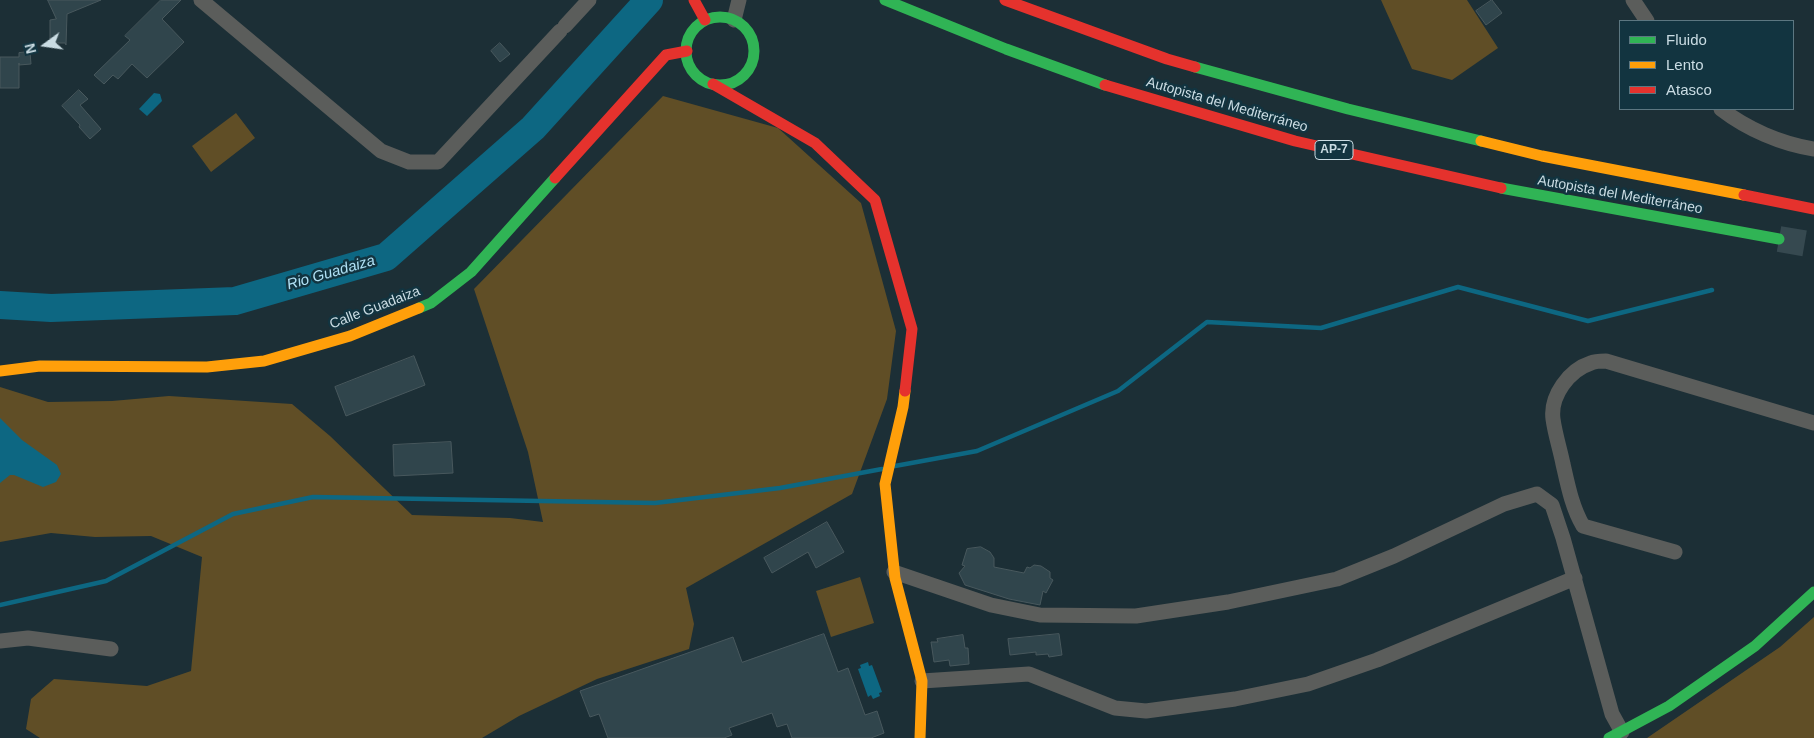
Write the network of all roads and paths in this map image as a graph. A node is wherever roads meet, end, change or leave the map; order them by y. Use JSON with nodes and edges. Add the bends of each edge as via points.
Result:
{"nodes":[{"id":1,"x":201,"y":0,"type":"edge"},
{"id":2,"x":589,"y":0,"type":"edge"},
{"id":3,"x":739,"y":0,"type":"edge"},
{"id":4,"x":885,"y":0,"type":"edge"},
{"id":5,"x":1005,"y":0,"type":"edge"},
{"id":6,"x":1633,"y":0,"type":"edge"},
{"id":7,"x":695,"y":3,"type":"edge"},
{"id":8,"x":705,"y":20,"type":"junction"},
{"id":9,"x":734,"y":20,"type":"junction"},
{"id":10,"x":1645,"y":20,"type":"edge"},
{"id":11,"x":687,"y":51,"type":"junction"},
{"id":12,"x":713,"y":84,"type":"junction"},
{"id":13,"x":1723,"y":110,"type":"edge"},
{"id":14,"x":1814,"y":149,"type":"edge"},
{"id":15,"x":1814,"y":209,"type":"edge"},
{"id":16,"x":1779,"y":239,"type":"tunnel mouth"},
{"id":17,"x":0,"y":371,"type":"edge"},
{"id":18,"x":1814,"y":423,"type":"edge"},
{"id":19,"x":1583,"y":526,"type":"junction"},
{"id":20,"x":1563,"y":538,"type":"junction"},
{"id":21,"x":1675,"y":552,"type":"dead end"},
{"id":22,"x":894,"y":572,"type":"junction"},
{"id":23,"x":1575,"y":578,"type":"junction"},
{"id":24,"x":1814,"y":592,"type":"edge"},
{"id":25,"x":0,"y":641,"type":"edge"},
{"id":26,"x":111,"y":649,"type":"dead end"},
{"id":27,"x":922,"y":681,"type":"junction"},
{"id":28,"x":1615,"y":735,"type":"edge"},
{"id":29,"x":920,"y":738,"type":"edge"}],
"edges":[{"from":1,"to":2,"type":"street","via":[[381,151],[409,162],[438,162]]},
{"from":3,"to":9,"type":"street"},
{"from":4,"to":16,"type":"main road","name":"Autopista del Mediterráneo","number":"AP-7","via":[[1006,49],[1112,86],[1295,141],[1493,187]]},
{"from":5,"to":15,"type":"main road","name":"Autopista del Mediterráneo","via":[[1168,59],[1348,109],[1542,156]]},
{"from":6,"to":10,"type":"street"},
{"from":7,"to":8,"type":"main road"},
{"from":8,"to":9,"type":"main road","via":[[720,17]]},
{"from":8,"to":11,"type":"main road","via":[[692,33]]},
{"from":9,"to":12,"type":"main road","via":[[750,35],[754,56],[744,76],[724,85]]},
{"from":11,"to":12,"type":"main road","via":[[694,72]]},
{"from":11,"to":17,"type":"main road","name":"Calle Guadaiza","via":[[666,55],[471,272],[431,303],[350,336],[264,362],[206,367],[40,366]]},
{"from":12,"to":22,"type":"main road","via":[[815,143],[876,200],[912,329],[903,407],[885,484]]},
{"from":13,"to":14,"type":"street","via":[[1747,126],[1798,147]]},
{"from":18,"to":19,"type":"street","via":[[1620,364],[1591,362],[1570,376],[1553,404],[1553,419],[1571,498]]},
{"from":19,"to":20,"type":"street"},
{"from":19,"to":21,"type":"street"},
{"from":20,"to":22,"type":"street","via":[[1552,505],[1537,494],[1504,504],[1394,556],[1338,578],[1228,602],[1136,616],[1040,615],[990,605]]},
{"from":20,"to":23,"type":"street"},
{"from":22,"to":27,"type":"main road"},
{"from":23,"to":27,"type":"street","via":[[1378,660],[1308,684],[1235,699],[1146,711],[1115,708],[1029,674]]},
{"from":23,"to":28,"type":"street"},
{"from":24,"to":28,"type":"main road","via":[[1755,646],[1669,706]]},
{"from":25,"to":26,"type":"street","via":[[28,638]]},
{"from":27,"to":29,"type":"main road"}]}
